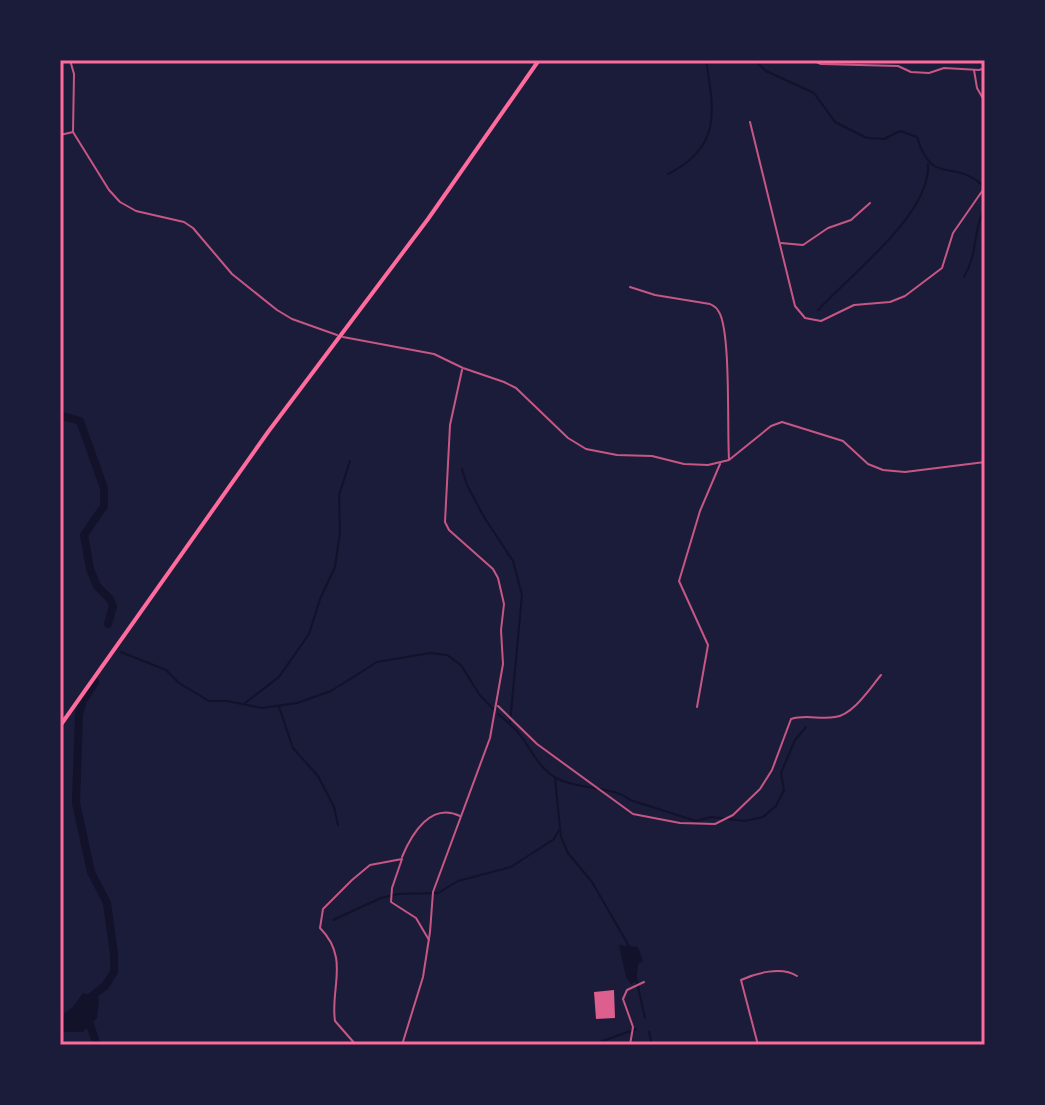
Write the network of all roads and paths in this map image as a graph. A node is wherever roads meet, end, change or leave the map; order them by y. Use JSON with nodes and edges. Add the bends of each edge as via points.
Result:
{"nodes":[{"id":1,"x":70,"y":60,"type":"edge"},
{"id":2,"x":539,"y":60,"type":"edge"},
{"id":3,"x":812,"y":60,"type":"edge"},
{"id":4,"x":985,"y":68,"type":"edge"},
{"id":5,"x":974,"y":70,"type":"junction"},
{"id":6,"x":985,"y":102,"type":"edge"},
{"id":7,"x":750,"y":122,"type":"dead end"},
{"id":8,"x":73,"y":132,"type":"junction"},
{"id":9,"x":60,"y":135,"type":"edge"},
{"id":10,"x":985,"y":187,"type":"edge"},
{"id":11,"x":870,"y":203,"type":"dead end"},
{"id":12,"x":780,"y":243,"type":"junction"},
{"id":13,"x":630,"y":287,"type":"dead end"},
{"id":14,"x":463,"y":368,"type":"junction"},
{"id":15,"x":729,"y":460,"type":"junction"},
{"id":16,"x":985,"y":462,"type":"edge"},
{"id":17,"x":721,"y":463,"type":"junction"},
{"id":18,"x":881,"y":675,"type":"dead end"},
{"id":19,"x":497,"y":705,"type":"junction"},
{"id":20,"x":697,"y":707,"type":"dead end"},
{"id":21,"x":60,"y":726,"type":"edge"},
{"id":22,"x":461,"y":816,"type":"junction"},
{"id":23,"x":402,"y":859,"type":"junction"},
{"id":24,"x":429,"y":940,"type":"junction"},
{"id":25,"x":797,"y":976,"type":"dead end"},
{"id":26,"x":644,"y":982,"type":"dead end"},
{"id":27,"x":356,"y":1045,"type":"edge"},
{"id":28,"x":402,"y":1045,"type":"edge"},
{"id":29,"x":630,"y":1045,"type":"edge"},
{"id":30,"x":758,"y":1045,"type":"edge"}],
"edges":[{"from":1,"to":8,"type":"street"},
{"from":2,"to":21,"type":"highway"},
{"from":3,"to":5,"type":"street","via":[[898,66],[911,72]]},
{"from":4,"to":5,"type":"street"},
{"from":5,"to":6,"type":"street"},
{"from":7,"to":12,"type":"street"},
{"from":8,"to":9,"type":"street"},
{"from":8,"to":14,"type":"street","via":[[120,202],[193,228],[232,274],[277,310],[323,331],[434,354]]},
{"from":10,"to":12,"type":"street","via":[[953,233],[939,271],[900,299],[854,305],[828,319],[811,321],[797,311]]},
{"from":11,"to":12,"type":"street","via":[[851,220],[803,245]]},
{"from":13,"to":15,"type":"street","via":[[717,307],[724,334]]},
{"from":14,"to":17,"type":"street","via":[[516,388],[586,449],[684,464]]},
{"from":14,"to":19,"type":"street","via":[[450,425],[445,522],[498,578],[504,604]]},
{"from":15,"to":16,"type":"street","via":[[782,422],[843,441],[883,470]]},
{"from":15,"to":17,"type":"street"},
{"from":17,"to":20,"type":"street","via":[[679,581],[708,645]]},
{"from":18,"to":19,"type":"street","via":[[839,717],[791,719],[760,789],[715,824],[633,814],[537,744]]},
{"from":19,"to":22,"type":"street"},
{"from":22,"to":23,"type":"street","via":[[444,811],[433,815],[408,842]]},
{"from":22,"to":24,"type":"street","via":[[433,892]]},
{"from":23,"to":24,"type":"street","via":[[391,902],[416,918]]},
{"from":23,"to":27,"type":"street","via":[[370,865],[323,909],[319,922],[334,947],[335,1021]]},
{"from":24,"to":28,"type":"street"},
{"from":25,"to":30,"type":"street","via":[[763,973],[741,980]]},
{"from":26,"to":29,"type":"street","via":[[627,990],[623,999],[633,1027]]}]}
